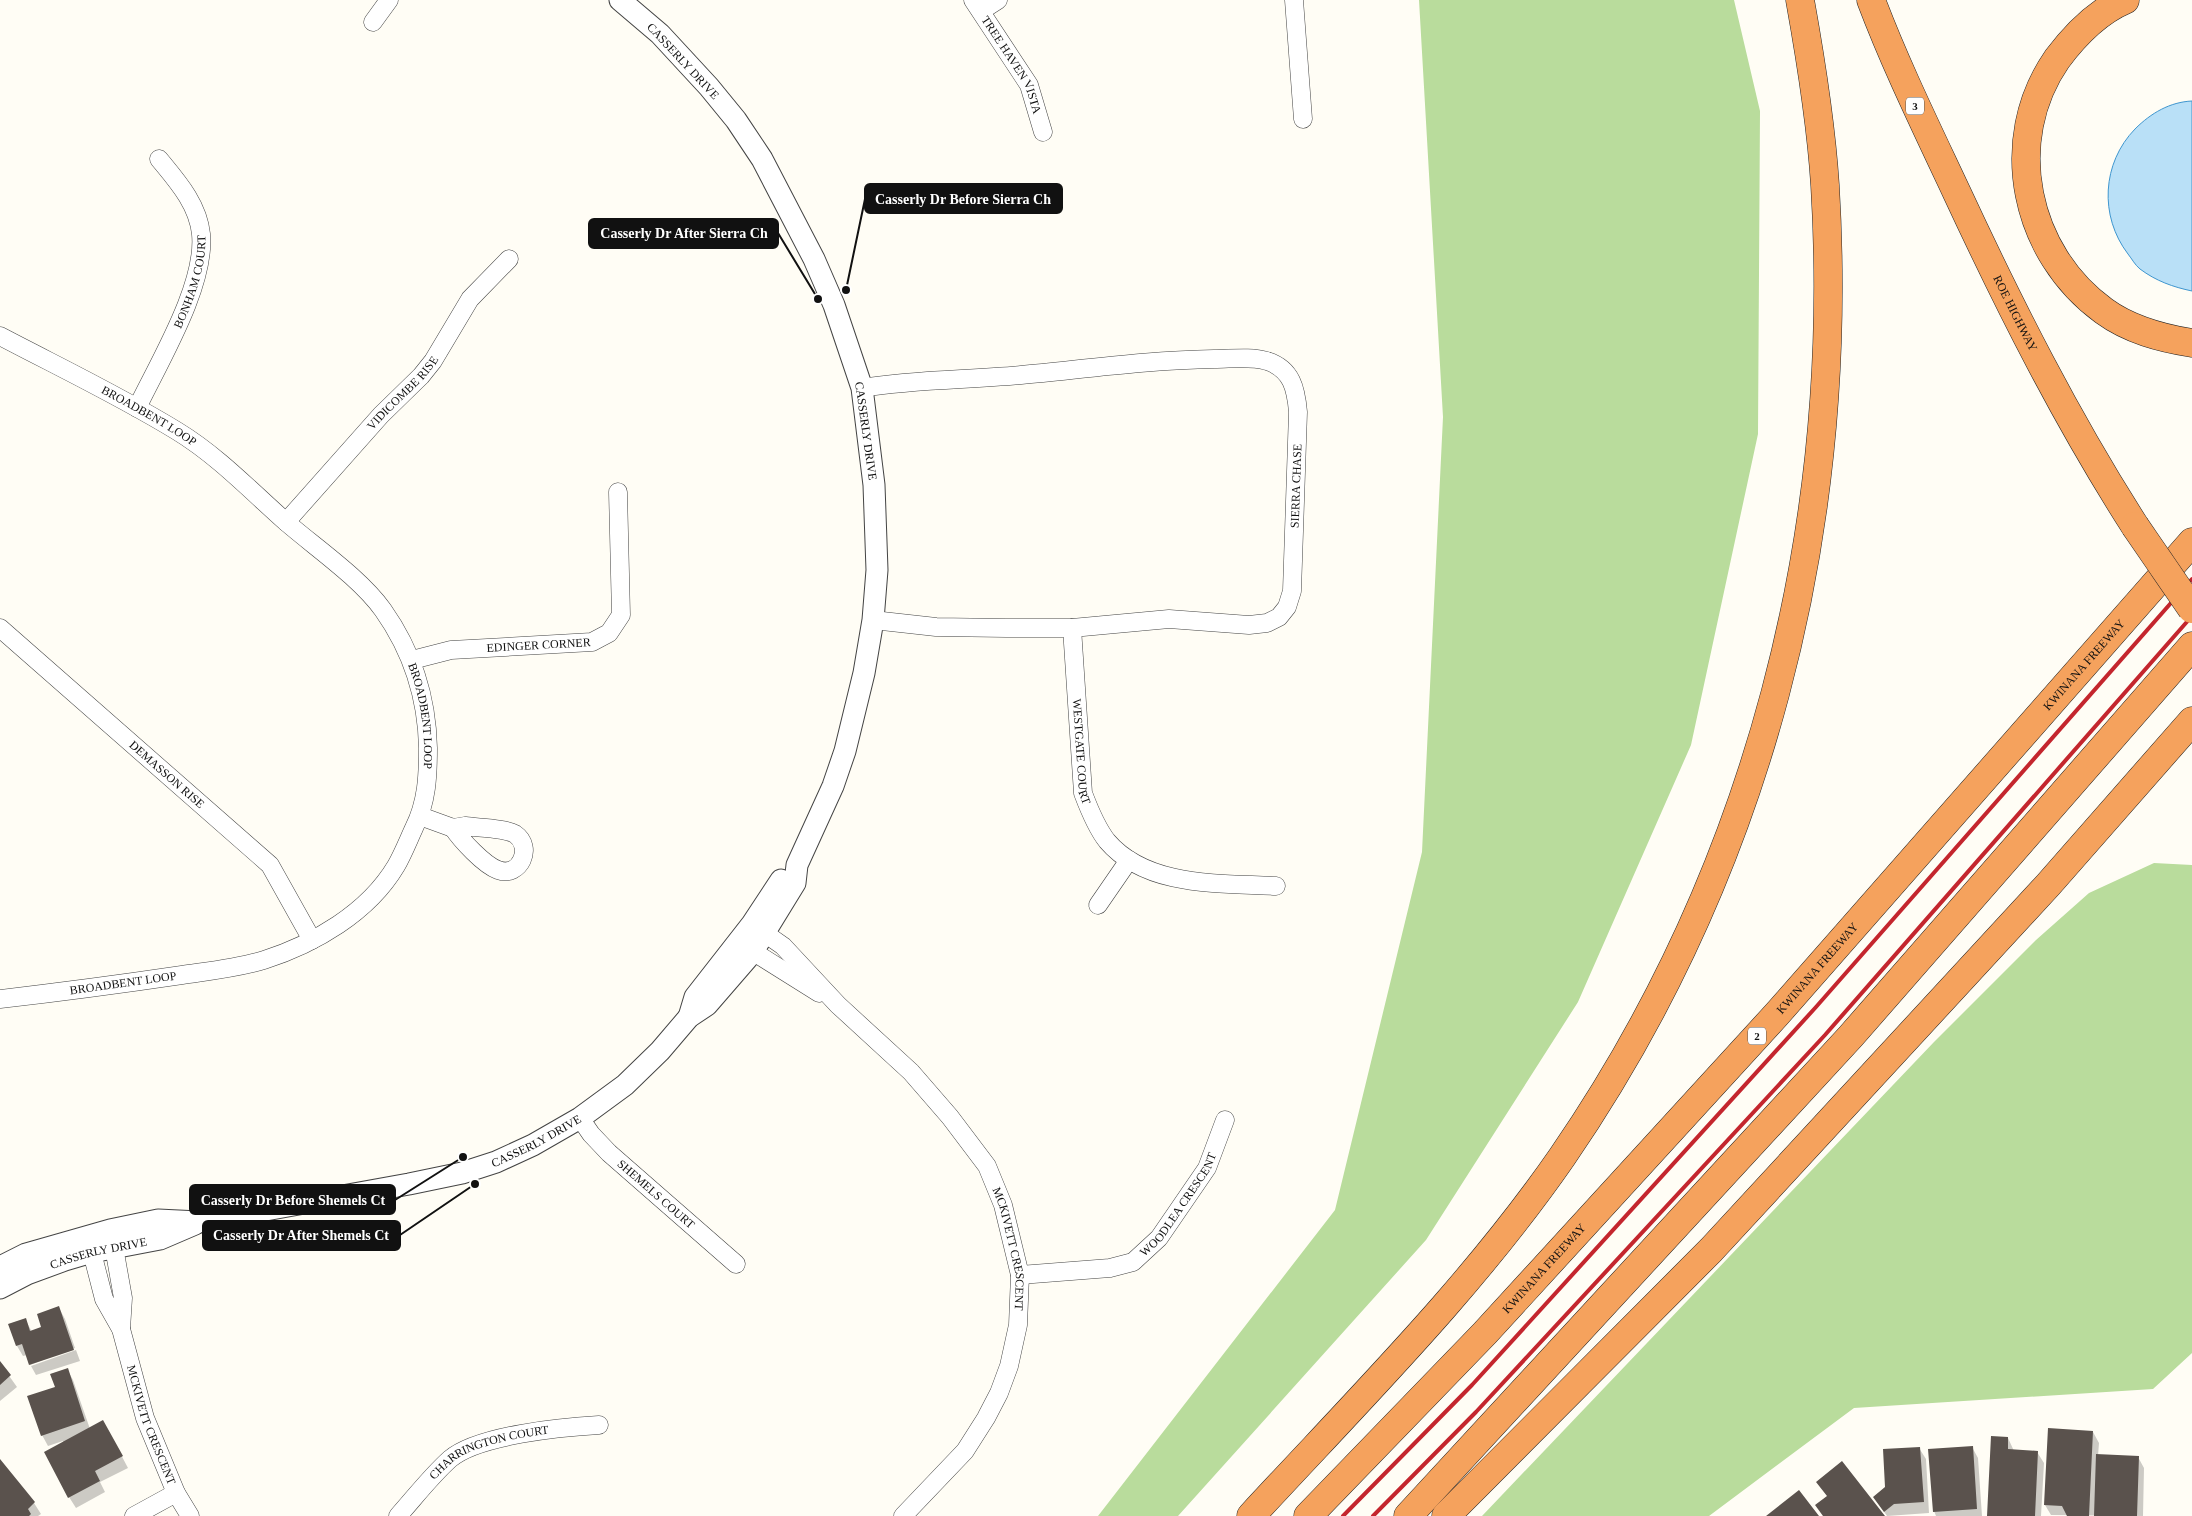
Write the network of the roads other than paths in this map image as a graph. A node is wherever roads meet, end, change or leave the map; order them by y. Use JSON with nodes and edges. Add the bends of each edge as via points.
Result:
{"nodes":[{"id":1,"x":389,"y":0,"type":"edge"},
{"id":2,"x":998,"y":0,"type":"edge"},
{"id":3,"x":1294,"y":0,"type":"edge"},
{"id":4,"x":1800,"y":0,"type":"edge"},
{"id":5,"x":1871,"y":0,"type":"edge"},
{"id":6,"x":2125,"y":0,"type":"edge"},
{"id":7,"x":630,"y":3,"type":"edge"},
{"id":8,"x":977,"y":6,"type":"edge"},
{"id":9,"x":373,"y":22,"type":"dead end"},
{"id":10,"x":1303,"y":119,"type":"dead end"},
{"id":11,"x":1043,"y":132,"type":"dead end"},
{"id":12,"x":159,"y":159,"type":"dead end"},
{"id":13,"x":509,"y":259,"type":"dead end"},
{"id":14,"x":0,"y":336,"type":"edge"},
{"id":15,"x":2192,"y":342,"type":"edge"},
{"id":16,"x":862,"y":388,"type":"junction"},
{"id":17,"x":137,"y":408,"type":"junction"},
{"id":18,"x":618,"y":492,"type":"dead end"},
{"id":19,"x":286,"y":522,"type":"junction"},
{"id":20,"x":2138,"y":522,"type":"junction"},
{"id":21,"x":2192,"y":542,"type":"edge"},
{"id":22,"x":2192,"y":589,"type":"edge"},
{"id":23,"x":2192,"y":609,"type":"edge"},
{"id":24,"x":873,"y":620,"type":"junction"},
{"id":25,"x":0,"y":628,"type":"edge"},
{"id":26,"x":1072,"y":628,"type":"junction"},
{"id":27,"x":2192,"y":646,"type":"edge"},
{"id":28,"x":412,"y":660,"type":"junction"},
{"id":29,"x":2192,"y":721,"type":"edge"},
{"id":30,"x":420,"y":816,"type":"junction"},
{"id":31,"x":453,"y":828,"type":"dead end"},
{"id":32,"x":1129,"y":860,"type":"junction"},
{"id":33,"x":1276,"y":886,"type":"dead end"},
{"id":34,"x":1098,"y":905,"type":"dead end"},
{"id":35,"x":759,"y":928,"type":"junction"},
{"id":36,"x":312,"y":940,"type":"junction"},
{"id":37,"x":746,"y":948,"type":"junction"},
{"id":38,"x":0,"y":999,"type":"edge"},
{"id":39,"x":838,"y":1005,"type":"junction"},
{"id":40,"x":580,"y":1118,"type":"junction"},
{"id":41,"x":1225,"y":1120,"type":"dead end"},
{"id":42,"x":112,"y":1238,"type":"junction"},
{"id":43,"x":89,"y":1244,"type":"junction"},
{"id":44,"x":736,"y":1264,"type":"dead end"},
{"id":45,"x":0,"y":1267,"type":"edge"},
{"id":46,"x":1020,"y":1275,"type":"junction"},
{"id":47,"x":0,"y":1288,"type":"edge"},
{"id":48,"x":121,"y":1329,"type":"junction"},
{"id":49,"x":599,"y":1425,"type":"dead end"},
{"id":50,"x":176,"y":1493,"type":"junction"},
{"id":51,"x":134,"y":1516,"type":"edge"},
{"id":52,"x":190,"y":1516,"type":"edge"},
{"id":53,"x":398,"y":1516,"type":"edge"},
{"id":54,"x":903,"y":1516,"type":"edge"},
{"id":55,"x":1251,"y":1516,"type":"edge"},
{"id":56,"x":1308,"y":1516,"type":"edge"},
{"id":57,"x":1408,"y":1516,"type":"edge"},
{"id":58,"x":1446,"y":1516,"type":"edge"}],
"edges":[{"from":1,"to":9,"type":"street"},
{"from":2,"to":8,"type":"street"},
{"from":3,"to":10,"type":"street"},
{"from":4,"to":55,"type":"highway","via":[[1825,181],[1829,302],[1824,423],[1809,544],[1784,662],[1730,836],[1655,1001],[1562,1157],[1455,1293]]},
{"from":5,"to":20,"type":"highway","name":"ROE HIGHWAY","number":"3","via":[[1902,78],[1991,266],[2064,404]]},
{"from":6,"to":15,"type":"highway","via":[[2094,20],[2069,43],[2049,71],[2035,102],[2027,134],[2025,168],[2030,202],[2040,234],[2057,264],[2078,290],[2105,312],[2135,328],[2167,339]]},
{"from":7,"to":16,"type":"street","name":"CASSERLY DRIVE","via":[[710,86],[762,158],[821,274]]},
{"from":8,"to":11,"type":"street","name":"TREE HAVEN VISTA","via":[[1029,85]]},
{"from":12,"to":17,"type":"street","name":"BONHAM COURT","via":[[185,191],[194,211],[201,234],[201,260],[192,294]]},
{"from":13,"to":19,"type":"street","name":"VIDICOMBE RISE","via":[[470,299],[422,376],[381,415]]},
{"from":14,"to":17,"type":"street","name":"BROADBENT LOOP"},
{"from":16,"to":24,"type":"street","name":"CASSERLY DRIVE","via":[[874,485],[877,570]]},
{"from":16,"to":26,"type":"street","name":"SIERRA CHASE","via":[[1186,360],[1266,361],[1288,374],[1296,389],[1298,412],[1292,591],[1279,617],[1249,626],[1169,619]]},
{"from":17,"to":19,"type":"street","name":"BROADBENT LOOP","via":[[213,455]]},
{"from":18,"to":28,"type":"street","name":"EDINGER CORNER","via":[[620,615],[609,632],[592,642],[451,650]]},
{"from":19,"to":28,"type":"street","name":"BROADBENT LOOP","via":[[347,573],[382,608]]},
{"from":20,"to":22,"type":"highway"},
{"from":20,"to":23,"type":"highway","bridge":true},
{"from":21,"to":56,"type":"highway","name":"KWINANA FREEWAY","number":"2","via":[[1777,1014],[1485,1333]]},
{"from":24,"to":26,"type":"street","name":"SIERRA CHASE","via":[[936,627]]},
{"from":24,"to":35,"type":"street","name":"CASSERLY DRIVE","via":[[864,673],[833,786],[797,864],[780,881]]},
{"from":25,"to":36,"type":"street","name":"DEMASSON RISE","via":[[270,865]]},
{"from":26,"to":32,"type":"street","name":"WESTGATE COURT","via":[[1084,793],[1092,816],[1108,841]]},
{"from":27,"to":57,"type":"highway","via":[[1851,1036]]},
{"from":28,"to":30,"type":"street","name":"BROADBENT LOOP","via":[[423,697],[427,734],[428,782]]},
{"from":29,"to":58,"type":"highway","via":[[2048,885],[1711,1250]]},
{"from":30,"to":31,"type":"street"},
{"from":30,"to":36,"type":"street","name":"BROADBENT LOOP","via":[[396,866],[378,891],[356,912]]},
{"from":32,"to":33,"type":"street","name":"WESTGATE COURT","via":[[1162,875]]},
{"from":32,"to":34,"type":"street"},
{"from":35,"to":37,"type":"street","name":"CASSERLY DRIVE"},
{"from":35,"to":39,"type":"street","name":"MCKIVETT CRESCENT","via":[[783,946]]},
{"from":36,"to":38,"type":"street","name":"BROADBENT LOOP","via":[[263,960],[235,966]]},
{"from":37,"to":39,"type":"street","name":"MCKIVETT CRESCENT"},
{"from":37,"to":40,"type":"street","name":"CASSERLY DRIVE","via":[[695,997],[689,1017],[641,1071]]},
{"from":39,"to":46,"type":"street","name":"MCKIVETT CRESCENT","via":[[911,1072],[987,1166],[1003,1205]]},
{"from":40,"to":42,"type":"street","name":"CASSERLY DRIVE","via":[[533,1145],[462,1173],[199,1222],[158,1220]]},
{"from":40,"to":44,"type":"street","name":"SHEMELS COURT","via":[[609,1153]]},
{"from":41,"to":46,"type":"street","name":"WOODLEA CRESCENT","via":[[1207,1168],[1159,1238],[1133,1262],[1110,1268]]},
{"from":42,"to":43,"type":"street","name":"CASSERLY DRIVE"},
{"from":42,"to":48,"type":"street","name":"MCKIVETT CRESCENT","via":[[122,1298]]},
{"from":43,"to":45,"type":"street","name":"CASSERLY DRIVE","via":[[26,1254]]},
{"from":43,"to":47,"type":"street","name":"CASSERLY DRIVE"},
{"from":43,"to":48,"type":"street","name":"MCKIVETT CRESCENT","via":[[104,1299]]},
{"from":46,"to":54,"type":"street","name":"MCKIVETT CRESCENT","via":[[1018,1324],[999,1393],[965,1451]]},
{"from":48,"to":50,"type":"street","name":"MCKIVETT CRESCENT","via":[[145,1418]]},
{"from":49,"to":53,"type":"street","name":"CHARRINGTON COURT","via":[[557,1427],[473,1445],[451,1458]]},
{"from":50,"to":51,"type":"street"},
{"from":50,"to":52,"type":"street","name":"MCKIVETT CRESCENT"}]}
